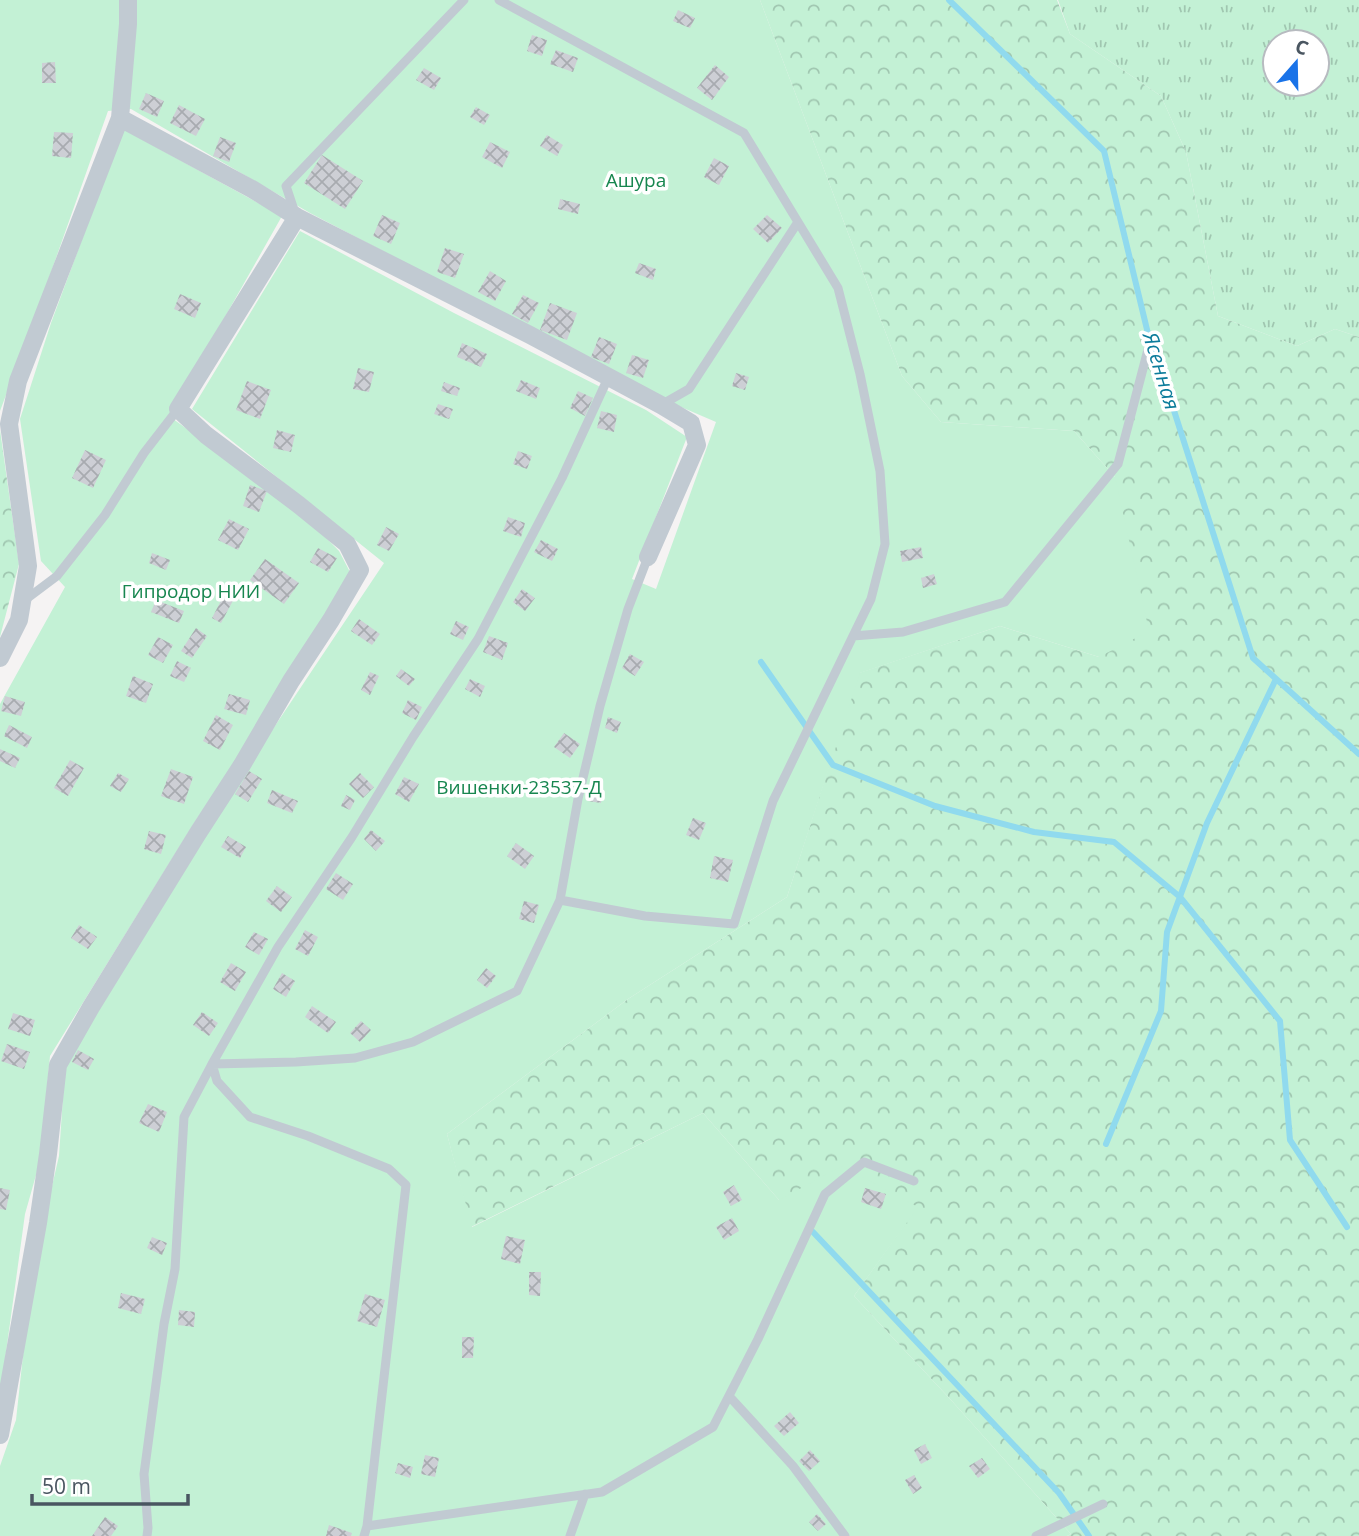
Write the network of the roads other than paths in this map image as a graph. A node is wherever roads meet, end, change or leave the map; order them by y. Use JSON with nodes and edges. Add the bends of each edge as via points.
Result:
{"nodes":[{"id":1,"x":128,"y":0,"type":"edge"},
{"id":2,"x":464,"y":0,"type":"edge"},
{"id":3,"x":499,"y":0,"type":"edge"},
{"id":4,"x":120,"y":118,"type":"junction"},
{"id":5,"x":297,"y":217,"type":"junction"},
{"id":6,"x":798,"y":222,"type":"junction"},
{"id":7,"x":1150,"y":342,"type":"dead end"},
{"id":8,"x":608,"y":378,"type":"junction"},
{"id":9,"x":661,"y":405,"type":"junction"},
{"id":10,"x":178,"y":410,"type":"junction"},
{"id":11,"x":648,"y":558,"type":"joint"},
{"id":12,"x":21,"y":603,"type":"junction"},
{"id":13,"x":853,"y":636,"type":"junction"},
{"id":14,"x":0,"y":658,"type":"edge"},
{"id":15,"x":560,"y":900,"type":"junction"},
{"id":16,"x":212,"y":1064,"type":"junction"},
{"id":17,"x":914,"y":1181,"type":"dead end"},
{"id":18,"x":729,"y":1396,"type":"junction"},
{"id":19,"x":0,"y":1435,"type":"edge"},
{"id":20,"x":585,"y":1494,"type":"junction"},
{"id":21,"x":1102,"y":1503,"type":"dead end"},
{"id":22,"x":365,"y":1531,"type":"edge"},
{"id":23,"x":146,"y":1536,"type":"edge"},
{"id":24,"x":570,"y":1536,"type":"edge"},
{"id":25,"x":845,"y":1536,"type":"edge"},
{"id":26,"x":1036,"y":1536,"type":"edge"}],
"edges":[{"from":1,"to":4,"type":"street"},
{"from":2,"to":5,"type":"lane","via":[[286,186]]},
{"from":3,"to":6,"type":"lane","via":[[744,133]]},
{"from":4,"to":5,"type":"street"},
{"from":4,"to":12,"type":"street","via":[[18,381],[9,424],[28,566]]},
{"from":5,"to":8,"type":"street"},
{"from":5,"to":10,"type":"street"},
{"from":6,"to":9,"type":"lane","via":[[689,389]]},
{"from":6,"to":13,"type":"lane","via":[[838,288],[880,471],[885,544],[871,599]]},
{"from":7,"to":13,"type":"lane","via":[[1118,464],[1005,602],[903,632]]},
{"from":8,"to":9,"type":"street"},
{"from":8,"to":16,"type":"lane","via":[[478,639],[278,947]]},
{"from":9,"to":11,"type":"street","via":[[691,423],[697,445]]},
{"from":10,"to":12,"type":"lane","via":[[57,576]]},
{"from":10,"to":19,"type":"street","via":[[347,544],[360,570],[58,1065],[38,1223]]},
{"from":11,"to":15,"type":"lane","via":[[600,706]]},
{"from":12,"to":14,"type":"street","via":[[19,620]]},
{"from":13,"to":15,"type":"lane","via":[[774,801],[734,924],[645,916]]},
{"from":15,"to":16,"type":"lane","via":[[517,991],[413,1042],[355,1058]]},
{"from":16,"to":22,"type":"lane","via":[[217,1081],[250,1117],[389,1169],[406,1185]]},
{"from":16,"to":23,"type":"lane","via":[[184,1117],[175,1269],[144,1474]]},
{"from":17,"to":18,"type":"lane","via":[[864,1162],[825,1194]]},
{"from":18,"to":20,"type":"lane","via":[[713,1427],[602,1492]]},
{"from":18,"to":25,"type":"lane","via":[[793,1466]]},
{"from":20,"to":22,"type":"lane"},
{"from":20,"to":24,"type":"lane"},
{"from":21,"to":26,"type":"lane"}]}
